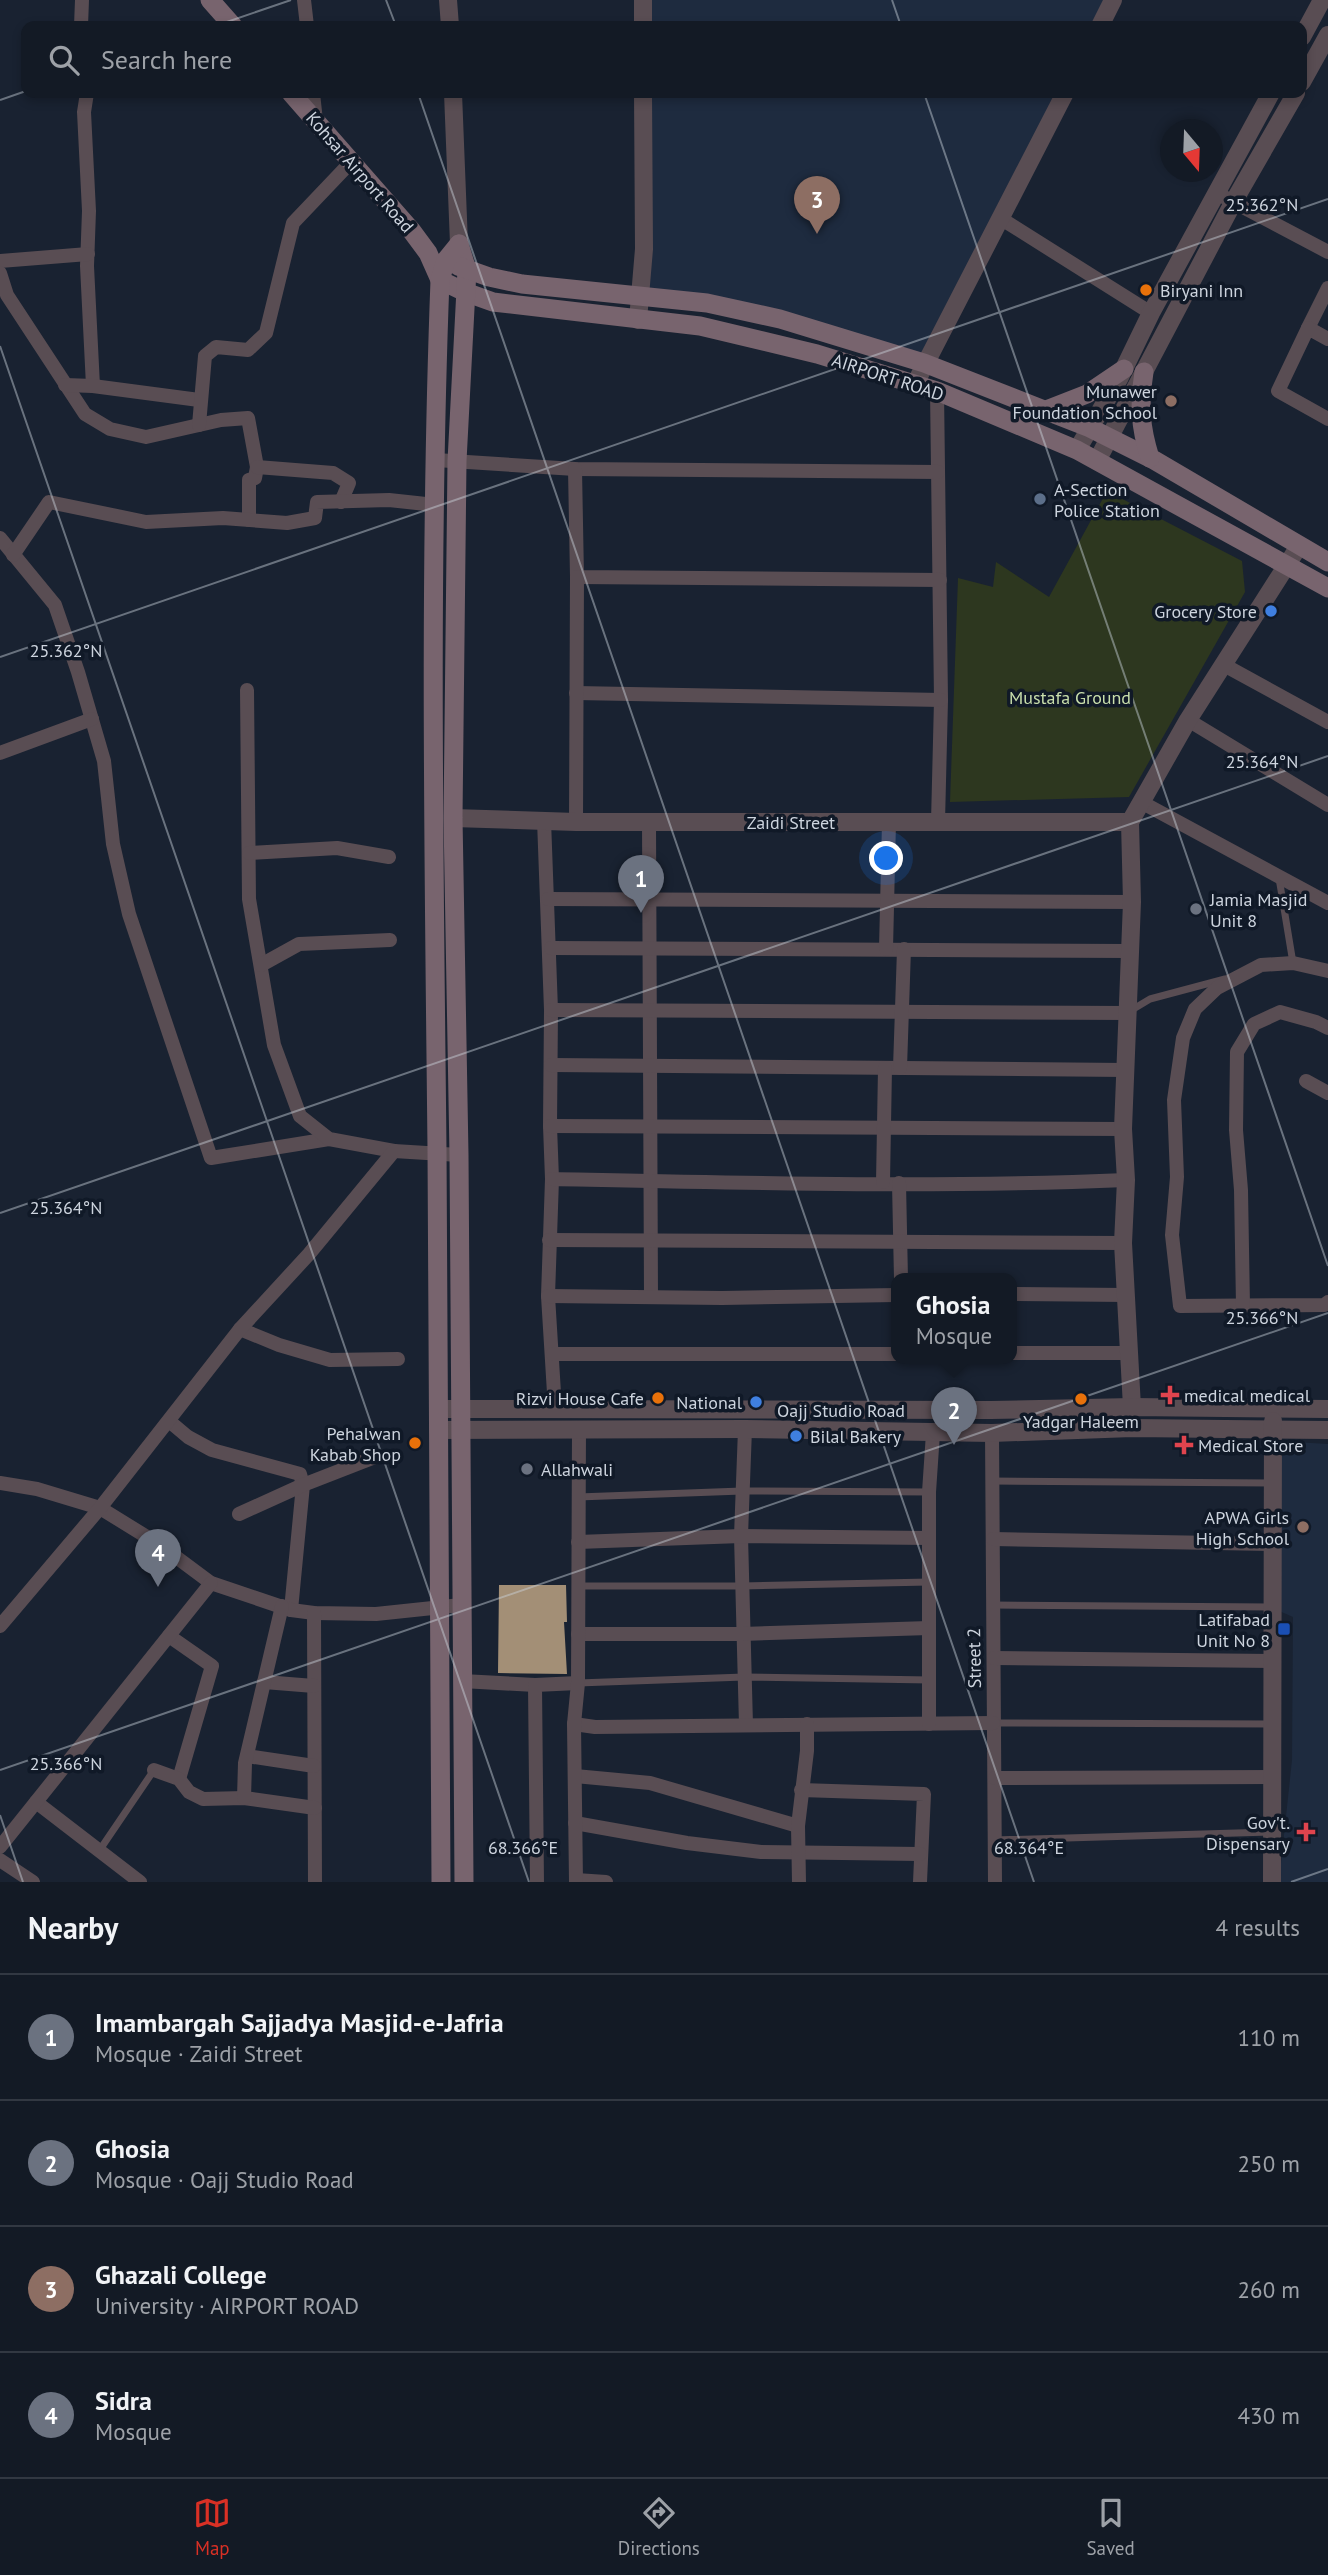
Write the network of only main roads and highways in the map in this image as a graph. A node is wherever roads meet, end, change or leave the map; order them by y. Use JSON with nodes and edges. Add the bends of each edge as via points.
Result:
{"nodes":[{"id":1,"x":210,"y":0,"type":"edge"},
{"id":2,"x":229,"y":21,"type":"edge"},
{"id":3,"x":295,"y":98,"type":"edge"},
{"id":4,"x":437,"y":257,"type":"junction"},
{"id":5,"x":467,"y":270,"type":"junction"},
{"id":6,"x":440,"y":280,"type":"junction"},
{"id":7,"x":465,"y":292,"type":"junction"},
{"id":8,"x":1124,"y":369,"type":"road end"},
{"id":9,"x":1144,"y":372,"type":"road end"},
{"id":10,"x":1046,"y":410,"type":"junction"},
{"id":11,"x":1150,"y":458,"type":"junction"},
{"id":12,"x":1328,"y":562,"type":"edge"},
{"id":13,"x":1328,"y":588,"type":"edge"},
{"id":14,"x":441,"y":1882,"type":"edge"},
{"id":15,"x":464,"y":1882,"type":"edge"}],
"edges":[{"from":1,"to":2,"type":"main road"},
{"from":3,"to":4,"type":"main road","name":"Kohsar Airport Road"},
{"from":4,"to":5,"type":"main road"},
{"from":4,"to":5,"type":"main road","via":[[459,244]]},
{"from":4,"to":6,"type":"main road"},
{"from":5,"to":7,"type":"main road"},
{"from":5,"to":10,"type":"main road","via":[[522,284],[707,303],[780,319],[924,363]]},
{"from":6,"to":7,"type":"main road","name":"AIRPORT ROAD"},
{"from":6,"to":14,"type":"main road","via":[[432,818]]},
{"from":7,"to":13,"type":"main road","name":"AIRPORT ROAD","via":[[493,302],[713,329],[817,354],[937,391],[1077,450]]},
{"from":7,"to":15,"type":"main road","via":[[457,461],[453,818]]},
{"from":8,"to":10,"type":"main road","via":[[1087,394]]},
{"from":9,"to":11,"type":"main road","via":[[1141,430]]},
{"from":10,"to":11,"type":"main road"},
{"from":11,"to":12,"type":"main road"}]}
